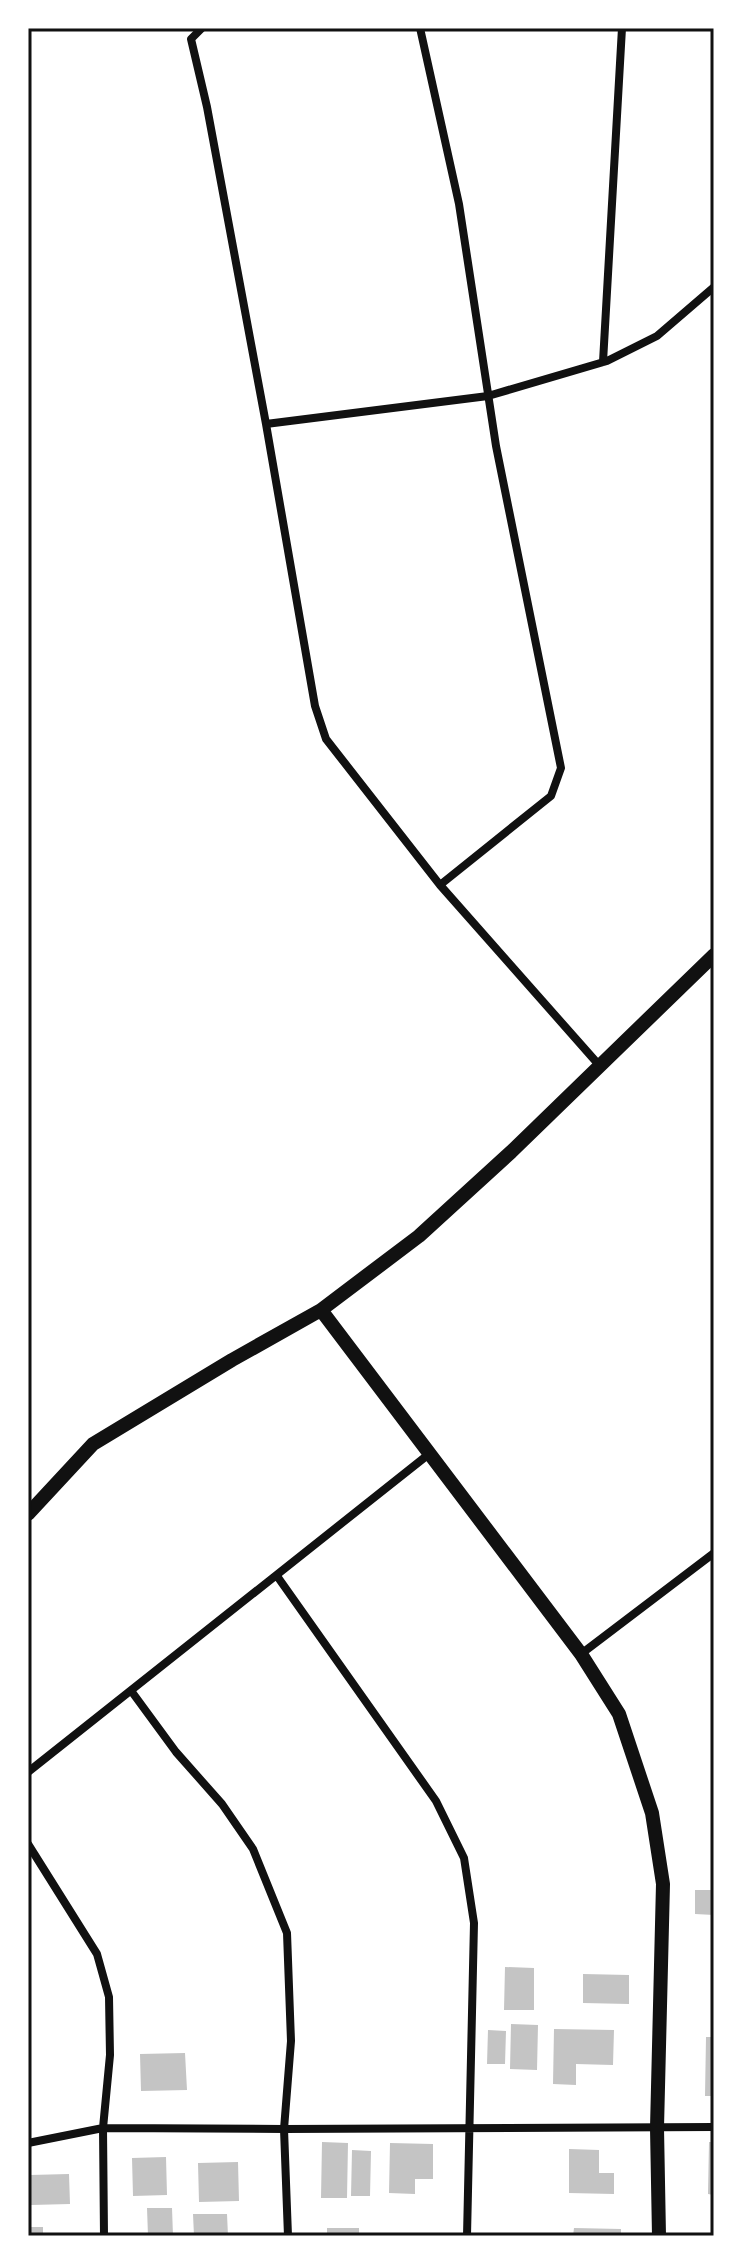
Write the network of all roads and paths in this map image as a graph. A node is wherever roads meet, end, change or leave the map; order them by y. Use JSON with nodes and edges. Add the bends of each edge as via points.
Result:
{"nodes":[{"id":1,"x":202,"y":28,"type":"edge"},
{"id":2,"x":420,"y":28,"type":"edge"},
{"id":3,"x":622,"y":28,"type":"edge"},
{"id":4,"x":714,"y":287,"type":"edge"},
{"id":5,"x":603,"y":362,"type":"junction"},
{"id":6,"x":488,"y":396,"type":"junction"},
{"id":7,"x":266,"y":424,"type":"junction"},
{"id":8,"x":440,"y":885,"type":"junction"},
{"id":9,"x":714,"y":955,"type":"edge"},
{"id":10,"x":599,"y":1065,"type":"junction"},
{"id":11,"x":321,"y":1310,"type":"junction"},
{"id":12,"x":429,"y":1454,"type":"junction"},
{"id":13,"x":28,"y":1514,"type":"edge"},
{"id":14,"x":714,"y":1553,"type":"edge"},
{"id":15,"x":277,"y":1576,"type":"junction"},
{"id":16,"x":581,"y":1654,"type":"junction"},
{"id":17,"x":132,"y":1692,"type":"junction"},
{"id":18,"x":28,"y":1772,"type":"edge"},
{"id":19,"x":28,"y":1844,"type":"edge"},
{"id":20,"x":714,"y":2127,"type":"edge"},
{"id":21,"x":103,"y":2128,"type":"junction"},
{"id":22,"x":657,"y":2128,"type":"junction"},
{"id":23,"x":284,"y":2129,"type":"junction"},
{"id":24,"x":468,"y":2129,"type":"junction"},
{"id":25,"x":28,"y":2143,"type":"edge"},
{"id":26,"x":104,"y":2236,"type":"edge"},
{"id":27,"x":288,"y":2236,"type":"edge"},
{"id":28,"x":467,"y":2236,"type":"edge"},
{"id":29,"x":659,"y":2236,"type":"edge"}],
"edges":[{"from":1,"to":7,"type":"street","via":[[191,39]]},
{"from":2,"to":6,"type":"street","via":[[459,204]]},
{"from":3,"to":5,"type":"street"},
{"from":4,"to":5,"type":"street","via":[[657,336]]},
{"from":5,"to":6,"type":"street"},
{"from":6,"to":7,"type":"street"},
{"from":6,"to":8,"type":"street","via":[[561,768],[551,796]]},
{"from":7,"to":8,"type":"street","via":[[315,706],[326,739]]},
{"from":8,"to":10,"type":"street"},
{"from":9,"to":10,"type":"street"},
{"from":10,"to":11,"type":"street","via":[[419,1236]]},
{"from":11,"to":12,"type":"street"},
{"from":11,"to":13,"type":"street","via":[[93,1444]]},
{"from":12,"to":15,"type":"street"},
{"from":12,"to":16,"type":"street"},
{"from":14,"to":16,"type":"street"},
{"from":15,"to":17,"type":"street"},
{"from":15,"to":24,"type":"street","via":[[436,1801],[464,1858],[474,1923]]},
{"from":16,"to":22,"type":"street","via":[[619,1714],[652,1813],[663,1884]]},
{"from":17,"to":18,"type":"street"},
{"from":17,"to":23,"type":"street","via":[[253,1849],[287,1933],[291,2041]]},
{"from":19,"to":21,"type":"street","via":[[97,1954],[109,1997]]},
{"from":20,"to":22,"type":"street"},
{"from":21,"to":23,"type":"street"},
{"from":21,"to":25,"type":"street"},
{"from":21,"to":26,"type":"street"},
{"from":22,"to":24,"type":"street"},
{"from":22,"to":29,"type":"street"},
{"from":23,"to":24,"type":"street"},
{"from":23,"to":27,"type":"street"},
{"from":24,"to":28,"type":"street"}]}
